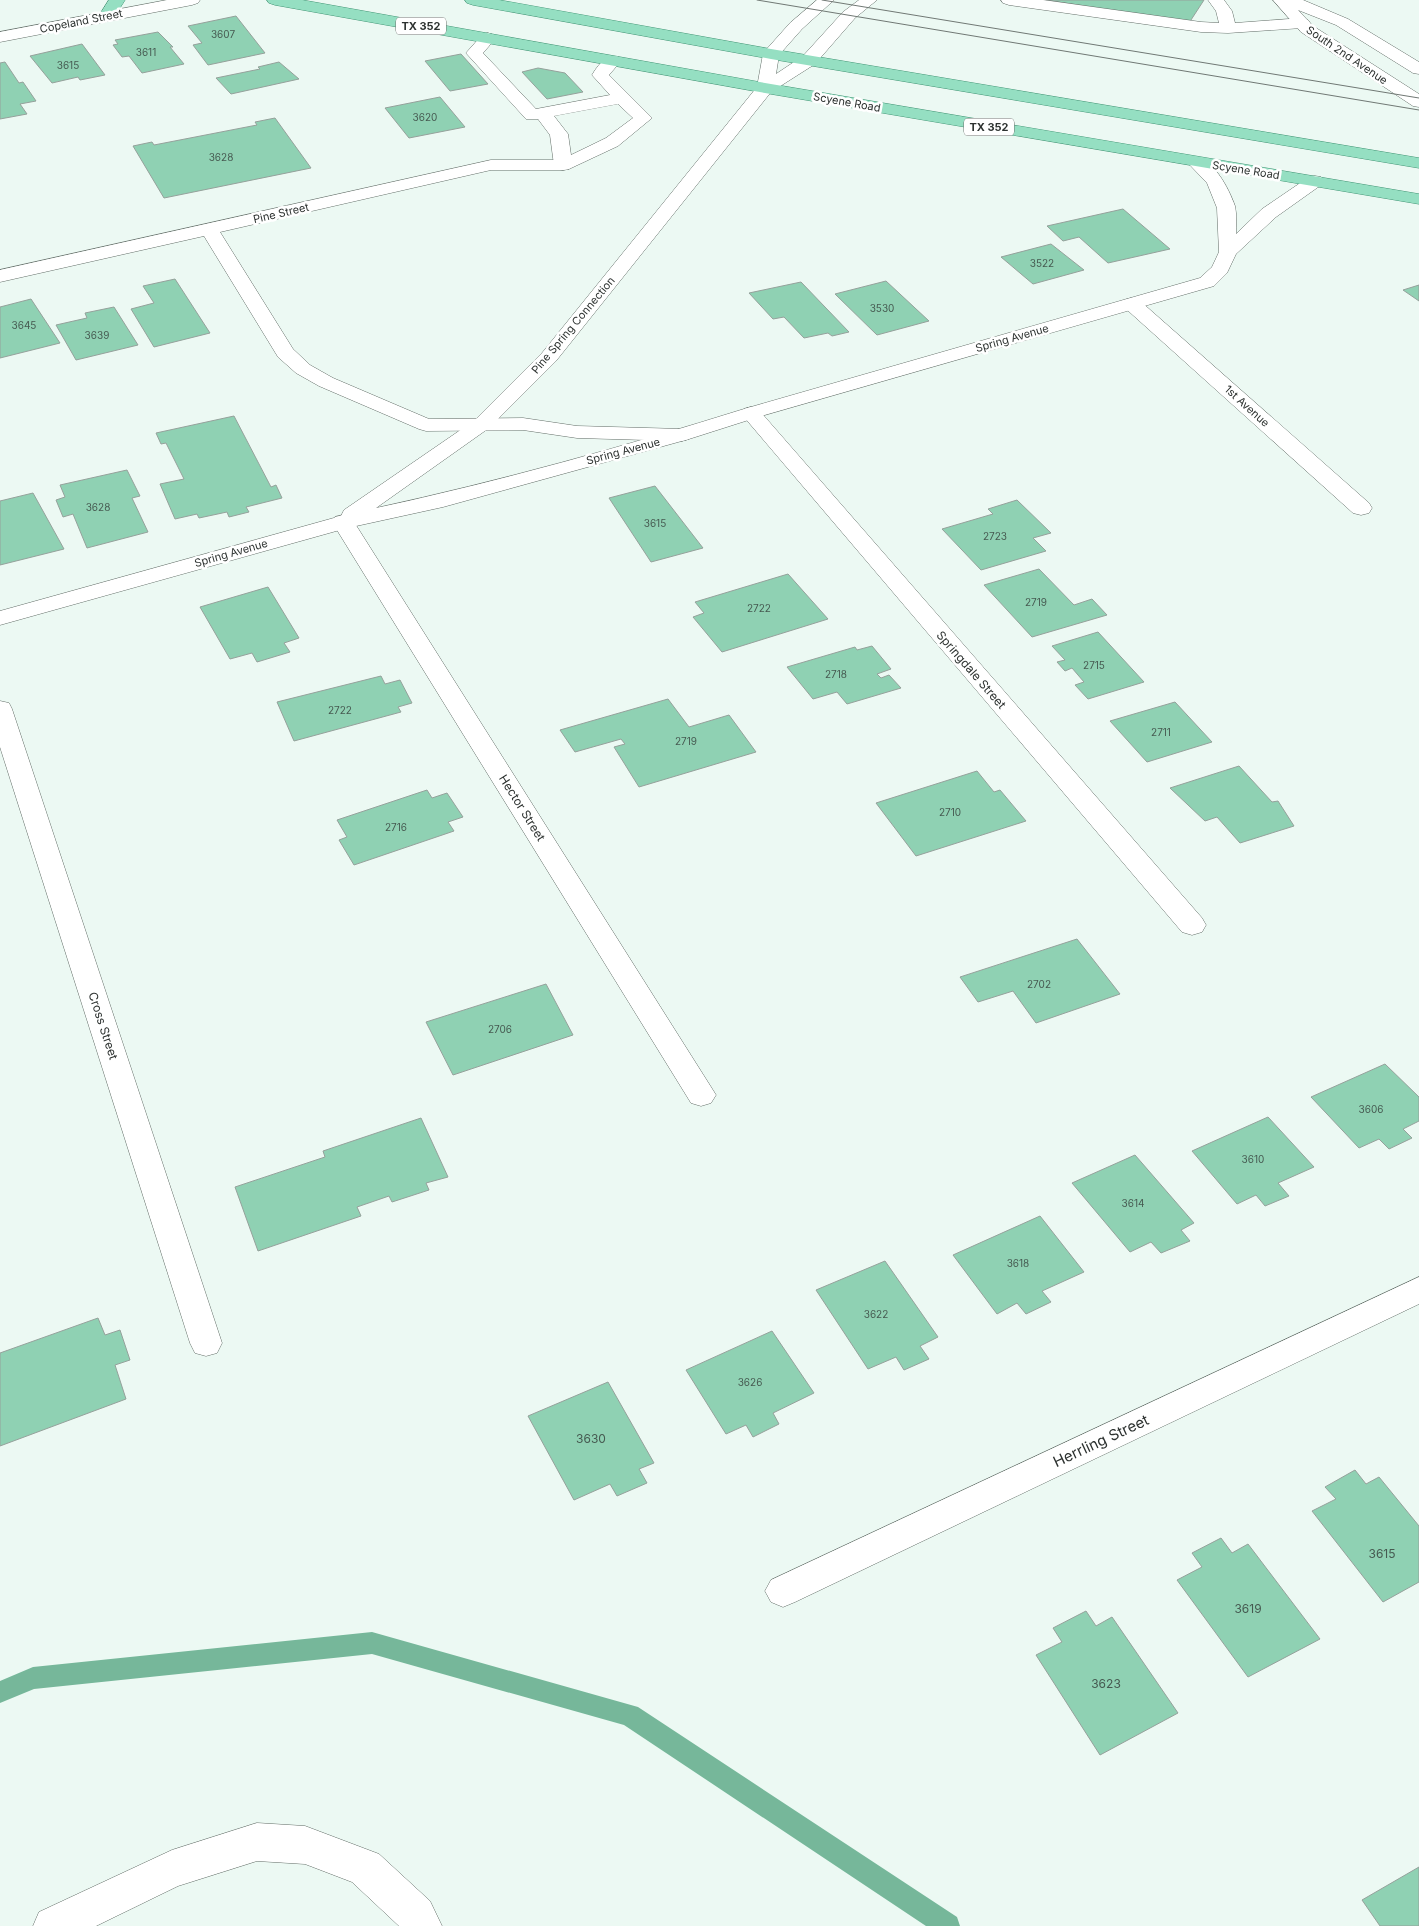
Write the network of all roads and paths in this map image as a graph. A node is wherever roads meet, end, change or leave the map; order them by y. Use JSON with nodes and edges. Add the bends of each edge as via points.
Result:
{"nodes":[{"id":1,"x":117,"y":0,"type":"edge"},
{"id":2,"x":192,"y":0,"type":"edge"},
{"id":3,"x":275,"y":0,"type":"edge"},
{"id":4,"x":473,"y":0,"type":"edge"},
{"id":5,"x":826,"y":0,"type":"edge"},
{"id":6,"x":869,"y":0,"type":"edge"},
{"id":7,"x":1009,"y":0,"type":"edge"},
{"id":8,"x":1216,"y":0,"type":"edge"},
{"id":9,"x":1282,"y":0,"type":"edge"},
{"id":10,"x":1289,"y":0,"type":"edge"},
{"id":11,"x":107,"y":16,"type":"junction"},
{"id":12,"x":1302,"y":23,"type":"junction"},
{"id":13,"x":1228,"y":28,"type":"junction"},
{"id":14,"x":0,"y":37,"type":"edge"},
{"id":15,"x":488,"y":38,"type":"junction"},
{"id":16,"x":771,"y":54,"type":"junction"},
{"id":17,"x":809,"y":60,"type":"junction"},
{"id":18,"x":614,"y":61,"type":"junction"},
{"id":19,"x":1415,"y":65,"type":"edge"},
{"id":20,"x":765,"y":88,"type":"junction"},
{"id":21,"x":622,"y":98,"type":"junction"},
{"id":22,"x":1419,"y":102,"type":"edge"},
{"id":23,"x":542,"y":114,"type":"junction"},
{"id":24,"x":1197,"y":163,"type":"junction"},
{"id":25,"x":1419,"y":163,"type":"edge"},
{"id":26,"x":563,"y":166,"type":"junction"},
{"id":27,"x":1315,"y":181,"type":"junction"},
{"id":28,"x":1419,"y":199,"type":"edge"},
{"id":29,"x":209,"y":229,"type":"junction"},
{"id":30,"x":1228,"y":252,"type":"junction"},
{"id":31,"x":0,"y":276,"type":"edge"},
{"id":32,"x":1132,"y":304,"type":"junction"},
{"id":33,"x":751,"y":413,"type":"junction"},
{"id":34,"x":482,"y":424,"type":"junction"},
{"id":35,"x":682,"y":435,"type":"junction"},
{"id":36,"x":1361,"y":508,"type":"dead end"},
{"id":37,"x":342,"y":522,"type":"junction"},
{"id":38,"x":0,"y":618,"type":"edge"},
{"id":39,"x":0,"y":709,"type":"edge"},
{"id":40,"x":1192,"y":925,"type":"dead end"},
{"id":41,"x":701,"y":1095,"type":"dead end"},
{"id":42,"x":1419,"y":1290,"type":"edge"},
{"id":43,"x":206,"y":1343,"type":"dead end"},
{"id":44,"x":783,"y":1591,"type":"dead end"},
{"id":45,"x":53,"y":1926,"type":"edge"},
{"id":46,"x":422,"y":1926,"type":"edge"}],
"edges":[{"from":1,"to":11,"type":"main road"},
{"from":2,"to":11,"type":"street","name":"Copeland Street"},
{"from":3,"to":15,"type":"main road","name":"Scyene Road","number":"TX 352"},
{"from":4,"to":16,"type":"main road"},
{"from":5,"to":16,"type":"street"},
{"from":6,"to":17,"type":"street","via":[[849,15]]},
{"from":7,"to":13,"type":"street","via":[[1173,24]]},
{"from":8,"to":13,"type":"street","via":[[1224,11]]},
{"from":9,"to":12,"type":"street","name":"South 2nd Avenue"},
{"from":10,"to":19,"type":"street","name":"South 2nd Avenue","via":[[1342,22]]},
{"from":11,"to":14,"type":"street","name":"Copeland Street"},
{"from":12,"to":13,"type":"street"},
{"from":12,"to":22,"type":"street","name":"South 2nd Avenue"},
{"from":15,"to":18,"type":"main road","name":"Scyene Road","number":"TX 352"},
{"from":15,"to":23,"type":"street","via":[[474,53],[532,115]]},
{"from":16,"to":17,"type":"main road"},
{"from":16,"to":20,"type":"street","name":"Pine Spring Connection"},
{"from":17,"to":20,"type":"street","name":"Pine Spring Connection"},
{"from":17,"to":25,"type":"main road"},
{"from":18,"to":20,"type":"main road","name":"Scyene Road","number":"TX 352"},
{"from":18,"to":21,"type":"street","via":[[600,75]]},
{"from":20,"to":24,"type":"main road","name":"Scyene Road","number":"TX 352"},
{"from":20,"to":34,"type":"street","name":"Pine Spring Connection","via":[[549,357]]},
{"from":21,"to":23,"type":"street"},
{"from":21,"to":26,"type":"street","via":[[643,118],[612,142]]},
{"from":23,"to":26,"type":"street","via":[[559,134]]},
{"from":24,"to":27,"type":"main road","name":"Scyene Road","number":"TX 352"},
{"from":24,"to":30,"type":"street","via":[[1215,180],[1226,208]]},
{"from":26,"to":29,"type":"street","name":"Pine Street","via":[[491,165]]},
{"from":27,"to":28,"type":"main road","name":"Scyene Road","number":"TX 352"},
{"from":27,"to":30,"type":"street","name":"Spring Avenue","via":[[1269,213]]},
{"from":29,"to":31,"type":"street","name":"Pine Street"},
{"from":29,"to":34,"type":"street","via":[[285,353],[303,369],[426,425]]},
{"from":30,"to":32,"type":"street","name":"Spring Avenue","via":[[1220,269],[1207,282]]},
{"from":32,"to":33,"type":"street","name":"Spring Avenue"},
{"from":32,"to":36,"type":"street","name":"1st Avenue"},
{"from":33,"to":35,"type":"street","name":"Spring Avenue"},
{"from":33,"to":40,"type":"street","name":"Springdale Street"},
{"from":34,"to":35,"type":"street","via":[[523,424],[578,432]]},
{"from":34,"to":37,"type":"street","name":"Pine Spring Connection"},
{"from":35,"to":37,"type":"street","name":"Spring Avenue","via":[[435,502]]},
{"from":37,"to":38,"type":"street","name":"Spring Avenue"},
{"from":37,"to":41,"type":"street","name":"Hector Street"},
{"from":39,"to":43,"type":"street","name":"Cross Street"},
{"from":42,"to":44,"type":"street","name":"Herrling Street"},
{"from":45,"to":46,"type":"street","via":[[172,1869],[257,1842],[304,1845],[366,1868],[416,1915]]}]}
